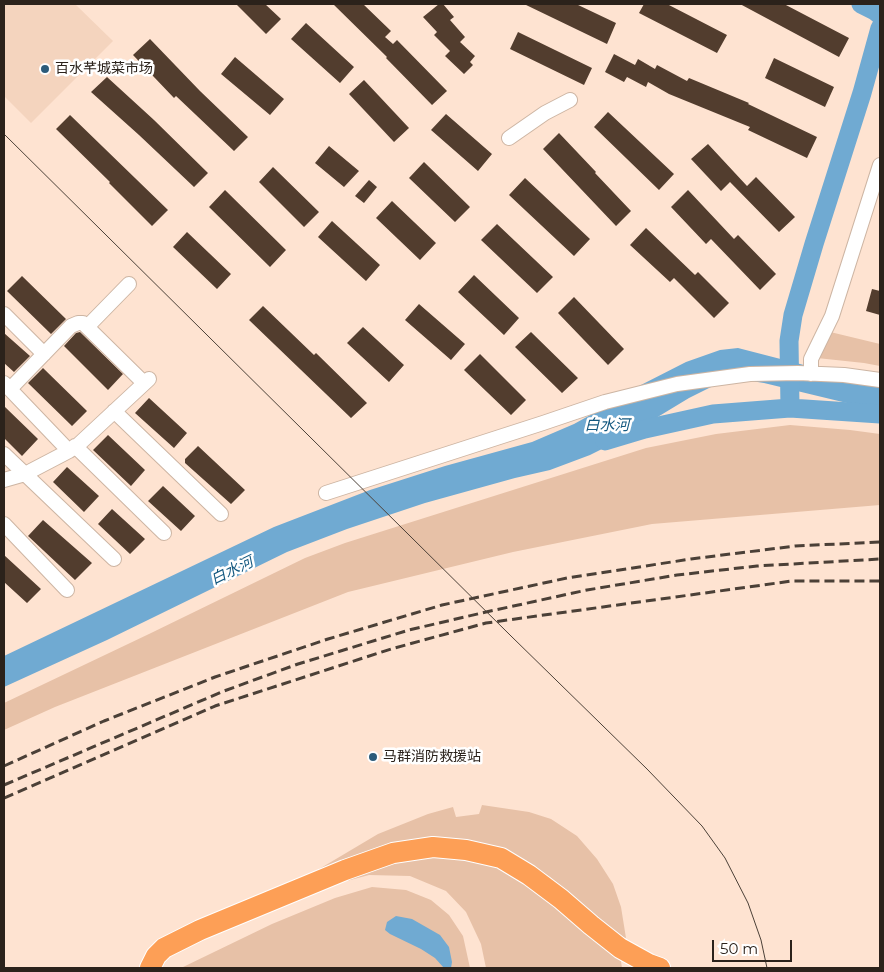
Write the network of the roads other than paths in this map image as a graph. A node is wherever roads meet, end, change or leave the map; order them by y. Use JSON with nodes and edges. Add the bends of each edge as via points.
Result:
{"nodes":[{"id":1,"x":570,"y":100,"type":"dead end"},
{"id":2,"x":509,"y":138,"type":"dead end"},
{"id":3,"x":880,"y":165,"type":"edge"},
{"id":4,"x":130,"y":284,"type":"dead end"},
{"id":5,"x":4,"y":314,"type":"edge"},
{"id":6,"x":87,"y":327,"type":"junction"},
{"id":7,"x":44,"y":354,"type":"junction"},
{"id":8,"x":804,"y":374,"type":"junction"},
{"id":9,"x":880,"y":380,"type":"edge"},
{"id":10,"x":7,"y":386,"type":"edge"},
{"id":11,"x":114,"y":411,"type":"junction"},
{"id":12,"x":72,"y":449,"type":"junction"},
{"id":13,"x":4,"y":454,"type":"edge"},
{"id":14,"x":25,"y":474,"type":"junction"},
{"id":15,"x":4,"y":480,"type":"edge"},
{"id":16,"x":326,"y":493,"type":"dead end"},
{"id":17,"x":220,"y":514,"type":"dead end"},
{"id":18,"x":4,"y":526,"type":"edge"},
{"id":19,"x":164,"y":533,"type":"dead end"},
{"id":20,"x":114,"y":559,"type":"dead end"},
{"id":21,"x":67,"y":590,"type":"dead end"},
{"id":22,"x":150,"y":968,"type":"edge"},
{"id":23,"x":660,"y":968,"type":"edge"}],
"edges":[{"from":1,"to":2,"type":"street"},
{"from":3,"to":8,"type":"street","via":[[832,316]]},
{"from":4,"to":6,"type":"street"},
{"from":5,"to":7,"type":"street"},
{"from":6,"to":7,"type":"street","via":[[83,323],[71,326]]},
{"from":6,"to":11,"type":"street","via":[[147,381]]},
{"from":7,"to":10,"type":"street"},
{"from":8,"to":9,"type":"street"},
{"from":8,"to":16,"type":"street","via":[[750,374],[677,384],[605,402]]},
{"from":10,"to":12,"type":"street"},
{"from":11,"to":12,"type":"street"},
{"from":11,"to":17,"type":"street"},
{"from":12,"to":14,"type":"street"},
{"from":12,"to":19,"type":"street"},
{"from":13,"to":14,"type":"street"},
{"from":14,"to":15,"type":"street"},
{"from":14,"to":20,"type":"street"},
{"from":18,"to":21,"type":"street"},
{"from":22,"to":23,"type":"highway","via":[[164,948],[200,930],[345,870],[393,853],[433,847],[501,858],[561,899],[620,948]]}]}
